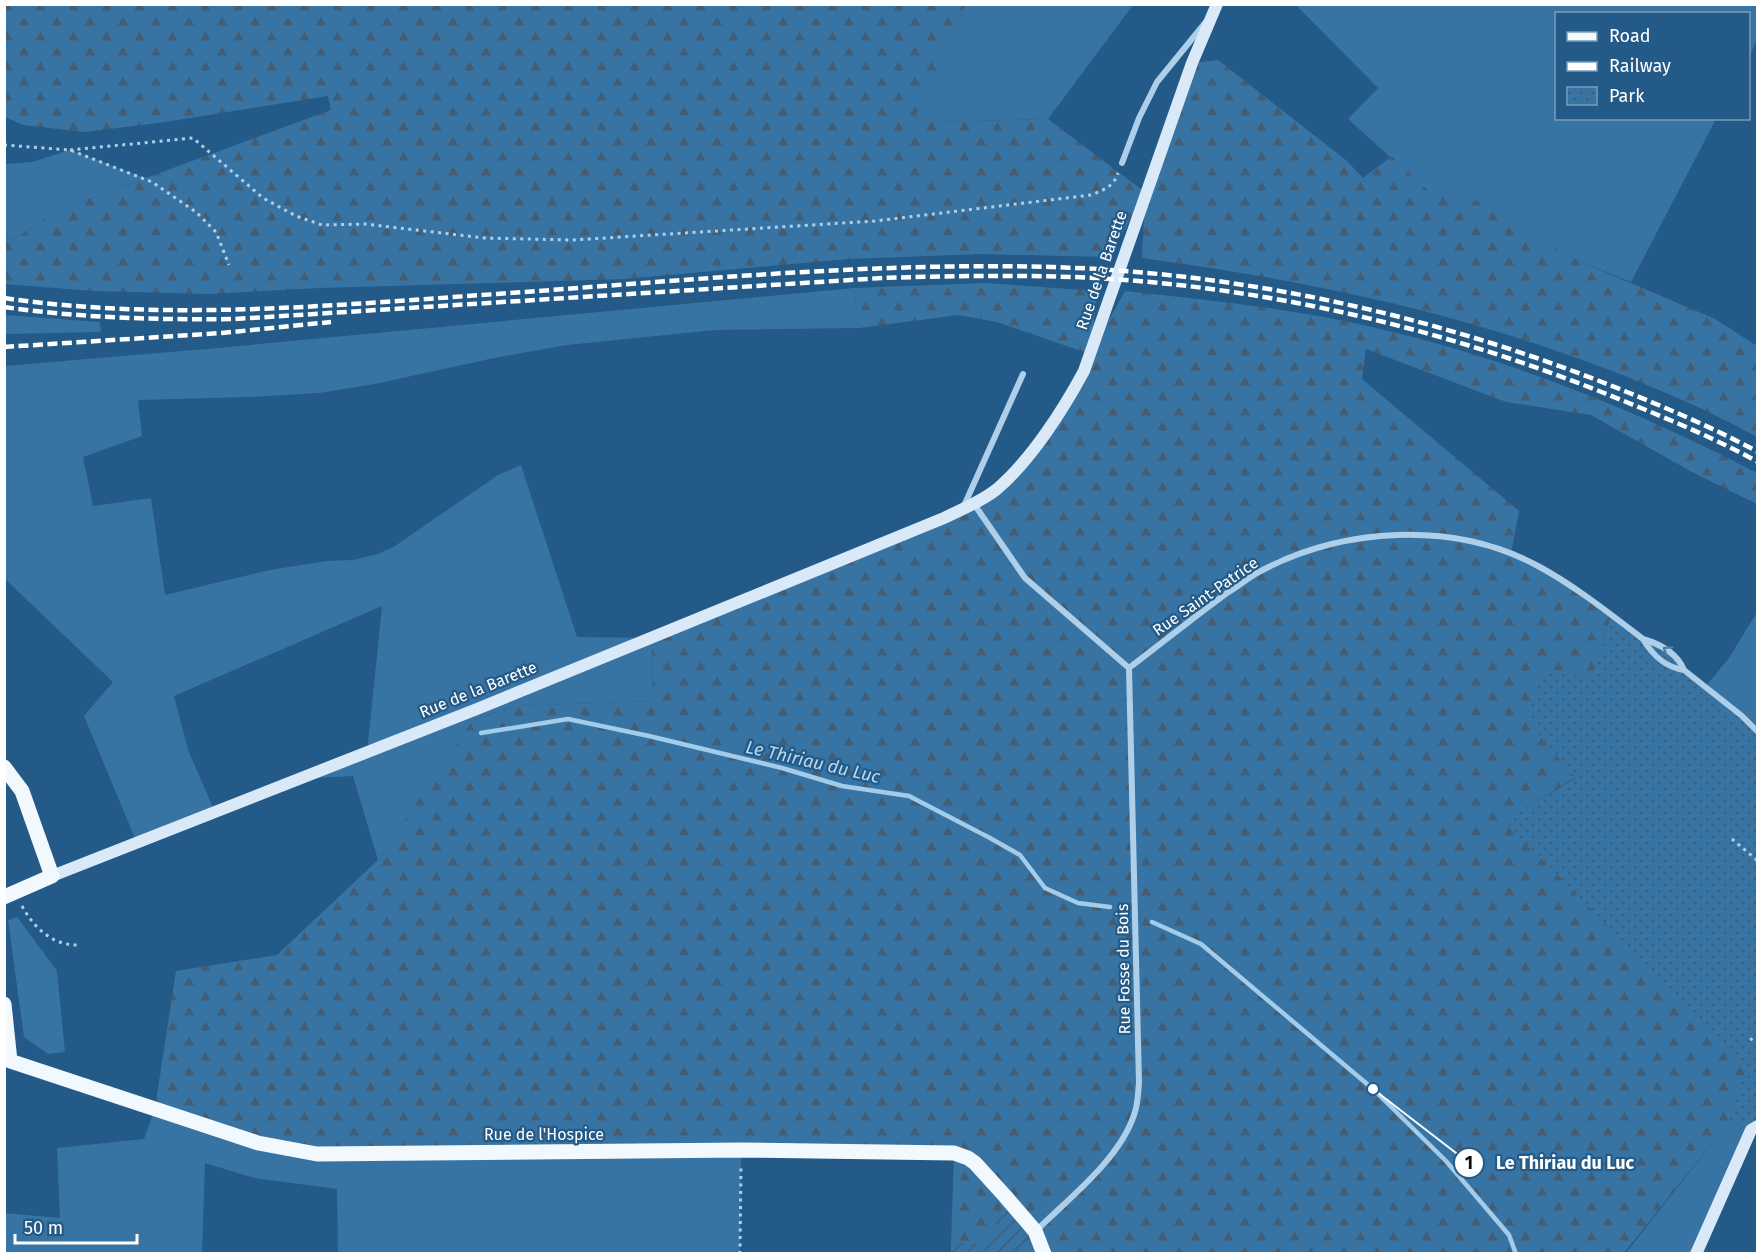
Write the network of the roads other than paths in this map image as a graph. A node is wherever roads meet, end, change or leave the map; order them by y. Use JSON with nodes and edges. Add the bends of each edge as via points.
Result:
{"nodes":[{"id":1,"x":1214,"y":10,"type":"edge"},
{"id":2,"x":1122,"y":163,"type":"road end"},
{"id":3,"x":1023,"y":374,"type":"dead end"},
{"id":4,"x":968,"y":507,"type":"junction"},
{"id":5,"x":1642,"y":639,"type":"junction"},
{"id":6,"x":1130,"y":668,"type":"junction"},
{"id":7,"x":1684,"y":670,"type":"junction"},
{"id":8,"x":1758,"y":732,"type":"edge"},
{"id":9,"x":4,"y":767,"type":"edge"},
{"id":10,"x":52,"y":876,"type":"junction"},
{"id":11,"x":9,"y":895,"type":"edge"},
{"id":12,"x":4,"y":1004,"type":"edge"},
{"id":13,"x":7,"y":1062,"type":"edge"},
{"id":14,"x":1758,"y":1126,"type":"edge"},
{"id":15,"x":1035,"y":1231,"type":"junction"},
{"id":16,"x":1044,"y":1254,"type":"edge"},
{"id":17,"x":1696,"y":1254,"type":"edge"}],
"edges":[{"from":1,"to":2,"type":"street","via":[[1157,82]]},
{"from":1,"to":4,"type":"street","name":"Rue de la Barette","via":[[1084,371],[1046,433],[996,489]]},
{"from":3,"to":4,"type":"street"},
{"from":4,"to":6,"type":"street","via":[[1025,578]]},
{"from":4,"to":10,"type":"street","name":"Rue de la Barette","via":[[488,705]]},
{"from":5,"to":6,"type":"street","name":"Rue Saint-Patrice","via":[[1558,577],[1511,553],[1452,538],[1373,535],[1319,547],[1256,573]]},
{"from":5,"to":7,"type":"street","name":"Rue Saint-Patrice","via":[[1651,654]]},
{"from":7,"to":5,"type":"street","name":"Rue Saint-Patrice","one_way":true,"via":[[1680,659]]},
{"from":6,"to":15,"type":"street","name":"Rue Fosse du Bois","via":[[1139,1083],[1136,1113],[1111,1157]]},
{"from":7,"to":8,"type":"street","name":"Rue Saint-Patrice"},
{"from":9,"to":10,"type":"main road","via":[[22,791]]},
{"from":10,"to":11,"type":"main road","name":"Rue de la Barette"},
{"from":12,"to":13,"type":"main road"},
{"from":13,"to":15,"type":"main road","name":"Rue de l'Hospice","via":[[258,1143],[317,1154],[741,1150],[954,1153],[975,1163]]},
{"from":14,"to":17,"type":"street","via":[[1751,1130]]},
{"from":15,"to":16,"type":"main road","name":"Rue de l'Hospice"}]}
